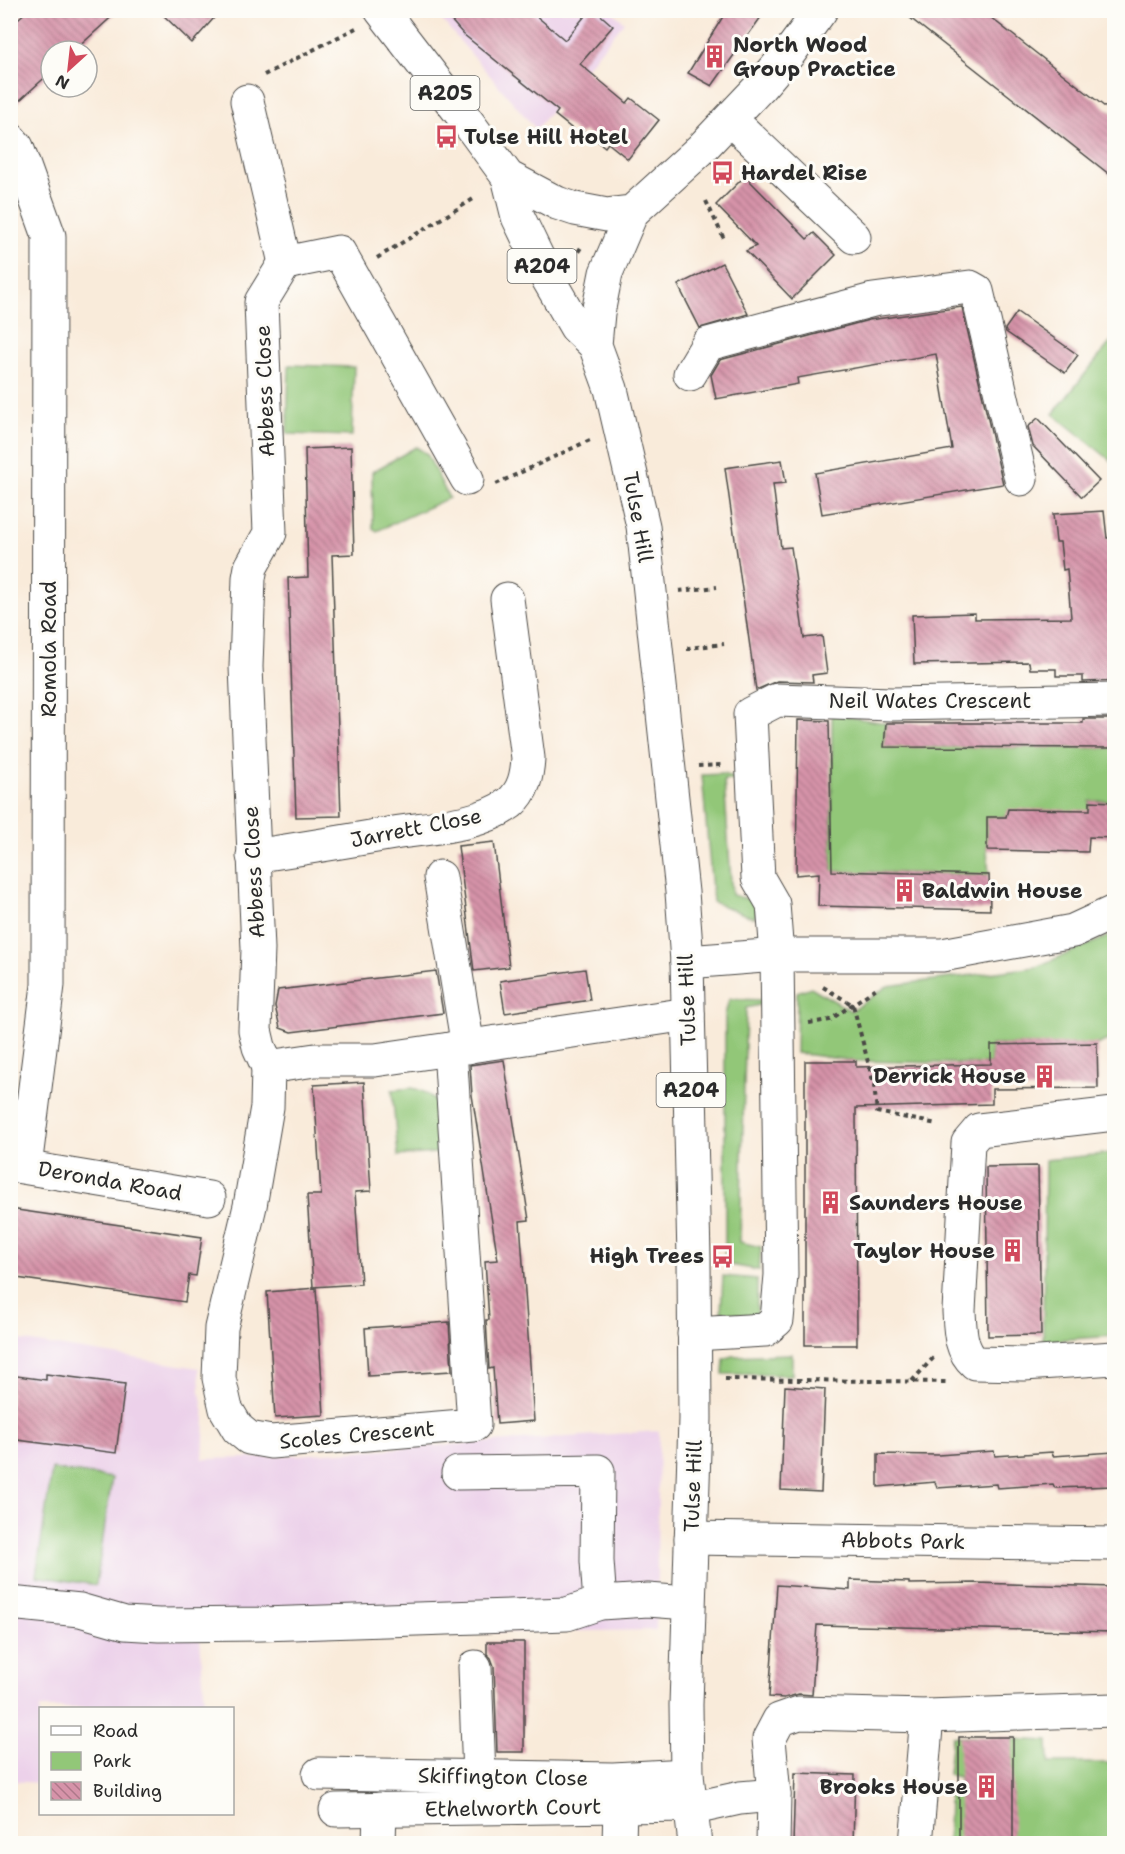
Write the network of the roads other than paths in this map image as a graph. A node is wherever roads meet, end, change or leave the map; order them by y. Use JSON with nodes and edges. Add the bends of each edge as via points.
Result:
{"nodes":[{"id":1,"x":821,"y":10,"type":"edge"},
{"id":2,"x":368,"y":19,"type":"edge"},
{"id":3,"x":248,"y":101,"type":"road end"},
{"id":4,"x":730,"y":119,"type":"junction"},
{"id":5,"x":10,"y":139,"type":"edge"},
{"id":6,"x":508,"y":177,"type":"junction"},
{"id":7,"x":632,"y":212,"type":"junction"},
{"id":8,"x":854,"y":237,"type":"dead end"},
{"id":9,"x":285,"y":262,"type":"junction"},
{"id":10,"x":595,"y":345,"type":"junction"},
{"id":11,"x":690,"y":374,"type":"dead end"},
{"id":12,"x":467,"y":479,"type":"road end"},
{"id":13,"x":1021,"y":479,"type":"dead end"},
{"id":14,"x":507,"y":599,"type":"dead end"},
{"id":15,"x":1114,"y":700,"type":"edge"},
{"id":16,"x":253,"y":856,"type":"junction"},
{"id":17,"x":440,"y":877,"type":"dead end"},
{"id":18,"x":1114,"y":912,"type":"edge"},
{"id":19,"x":777,"y":955,"type":"junction"},
{"id":20,"x":687,"y":962,"type":"junction"},
{"id":21,"x":688,"y":1014,"type":"junction"},
{"id":22,"x":459,"y":1048,"type":"junction"},
{"id":23,"x":268,"y":1067,"type":"junction"},
{"id":24,"x":1114,"y":1114,"type":"edge"},
{"id":25,"x":18,"y":1166,"type":"edge"},
{"id":26,"x":208,"y":1198,"type":"dead end"},
{"id":27,"x":694,"y":1334,"type":"junction"},
{"id":28,"x":1114,"y":1358,"type":"edge"},
{"id":29,"x":458,"y":1473,"type":"dead end"},
{"id":30,"x":691,"y":1538,"type":"junction"},
{"id":31,"x":1114,"y":1544,"type":"edge"},
{"id":32,"x":10,"y":1603,"type":"edge"},
{"id":33,"x":600,"y":1603,"type":"junction"},
{"id":34,"x":688,"y":1603,"type":"junction"},
{"id":35,"x":475,"y":1667,"type":"dead end"},
{"id":36,"x":1114,"y":1710,"type":"edge"},
{"id":37,"x":927,"y":1716,"type":"junction"},
{"id":38,"x":319,"y":1774,"type":"dead end"},
{"id":39,"x":478,"y":1777,"type":"junction"},
{"id":40,"x":688,"y":1796,"type":"junction"},
{"id":41,"x":774,"y":1796,"type":"junction"},
{"id":42,"x":620,"y":1806,"type":"junction"},
{"id":43,"x":380,"y":1809,"type":"junction"},
{"id":44,"x":336,"y":1810,"type":"dead end"},
{"id":45,"x":379,"y":1844,"type":"edge"},
{"id":46,"x":619,"y":1844,"type":"edge"},
{"id":47,"x":695,"y":1844,"type":"edge"},
{"id":48,"x":773,"y":1844,"type":"edge"},
{"id":49,"x":916,"y":1844,"type":"edge"}],
"edges":[{"from":1,"to":4,"type":"main road","via":[[790,52]]},
{"from":2,"to":6,"type":"main road","name":"Tulse Hill","number":"A205","via":[[469,124]]},
{"from":3,"to":9,"type":"main road"},
{"from":4,"to":7,"type":"main road"},
{"from":4,"to":8,"type":"main road"},
{"from":5,"to":25,"type":"main road","name":"Romola Road","via":[[18,147],[49,236],[48,985]]},
{"from":6,"to":7,"type":"main road","number":"A205","via":[[574,209],[607,215]]},
{"from":6,"to":10,"type":"main road","name":"Tulse Hill","number":"A204","via":[[518,218],[547,277],[576,327]]},
{"from":7,"to":10,"type":"main road","name":"Tulse Hill","number":"A204","via":[[606,273]]},
{"from":9,"to":12,"type":"main road","via":[[339,252]]},
{"from":9,"to":16,"type":"main road","name":"Abbess Close","via":[[261,302],[270,533],[249,578],[246,667]]},
{"from":10,"to":20,"type":"main road","name":"Tulse Hill","number":"A204","via":[[611,389],[643,526]]},
{"from":11,"to":13,"type":"main road","via":[[708,344],[873,300],[970,287],[976,291]]},
{"from":14,"to":16,"type":"main road","name":"Jarrett Close","via":[[528,758],[523,788],[512,802],[466,821]]},
{"from":15,"to":19,"type":"main road","name":"Neil Wates Crescent","via":[[891,704],[777,700],[750,714],[758,878],[773,904]]},
{"from":16,"to":23,"type":"main road","name":"Abbess Close","via":[[258,949],[255,1030]]},
{"from":17,"to":22,"type":"main road"},
{"from":18,"to":19,"type":"main road","via":[[1073,931],[942,955]]},
{"from":19,"to":20,"type":"main road"},
{"from":19,"to":27,"type":"main road","via":[[781,1275],[777,1320],[765,1330]]},
{"from":20,"to":21,"type":"main road","name":"Tulse Hill","number":"A204"},
{"from":21,"to":22,"type":"main road"},
{"from":21,"to":27,"type":"main road","name":"Tulse Hill","number":"A204"},
{"from":22,"to":23,"type":"main road","via":[[375,1060],[315,1059]]},
{"from":22,"to":23,"type":"main road","name":"Scoles Crescent","via":[[474,1425],[271,1442],[249,1438],[233,1422],[219,1378],[221,1328],[250,1206],[267,1107]]},
{"from":24,"to":28,"type":"main road","via":[[979,1130],[968,1143],[959,1311],[965,1354],[975,1363]]},
{"from":25,"to":26,"type":"main road","name":"Deronda Road"},
{"from":27,"to":30,"type":"main road","name":"Tulse Hill","number":"A204"},
{"from":29,"to":33,"type":"main road","via":[[598,1471]]},
{"from":30,"to":31,"type":"main road","name":"Abbots Park"},
{"from":30,"to":34,"type":"main road","name":"Tulse Hill","number":"A204"},
{"from":32,"to":33,"type":"main road","via":[[80,1610],[125,1623],[159,1625],[567,1614]]},
{"from":33,"to":34,"type":"main road"},
{"from":34,"to":40,"type":"main road","name":"Tulse Hill","number":"A204"},
{"from":35,"to":39,"type":"main road"},
{"from":36,"to":37,"type":"main road"},
{"from":37,"to":41,"type":"main road","via":[[799,1713],[779,1720],[769,1739]]},
{"from":37,"to":49,"type":"main road"},
{"from":38,"to":39,"type":"main road","name":"Skiffington Close"},
{"from":39,"to":40,"type":"main road","name":"Skiffington Close","via":[[613,1779]]},
{"from":40,"to":41,"type":"main road"},
{"from":40,"to":42,"type":"main road","name":"Ethelworth Court"},
{"from":40,"to":47,"type":"main road","name":"Tulse Hill","number":"A204"},
{"from":41,"to":48,"type":"main road"},
{"from":42,"to":43,"type":"main road","name":"Ethelworth Court"},
{"from":42,"to":46,"type":"main road"},
{"from":43,"to":44,"type":"main road","name":"Ethelworth Court"},
{"from":43,"to":45,"type":"main road"}]}
